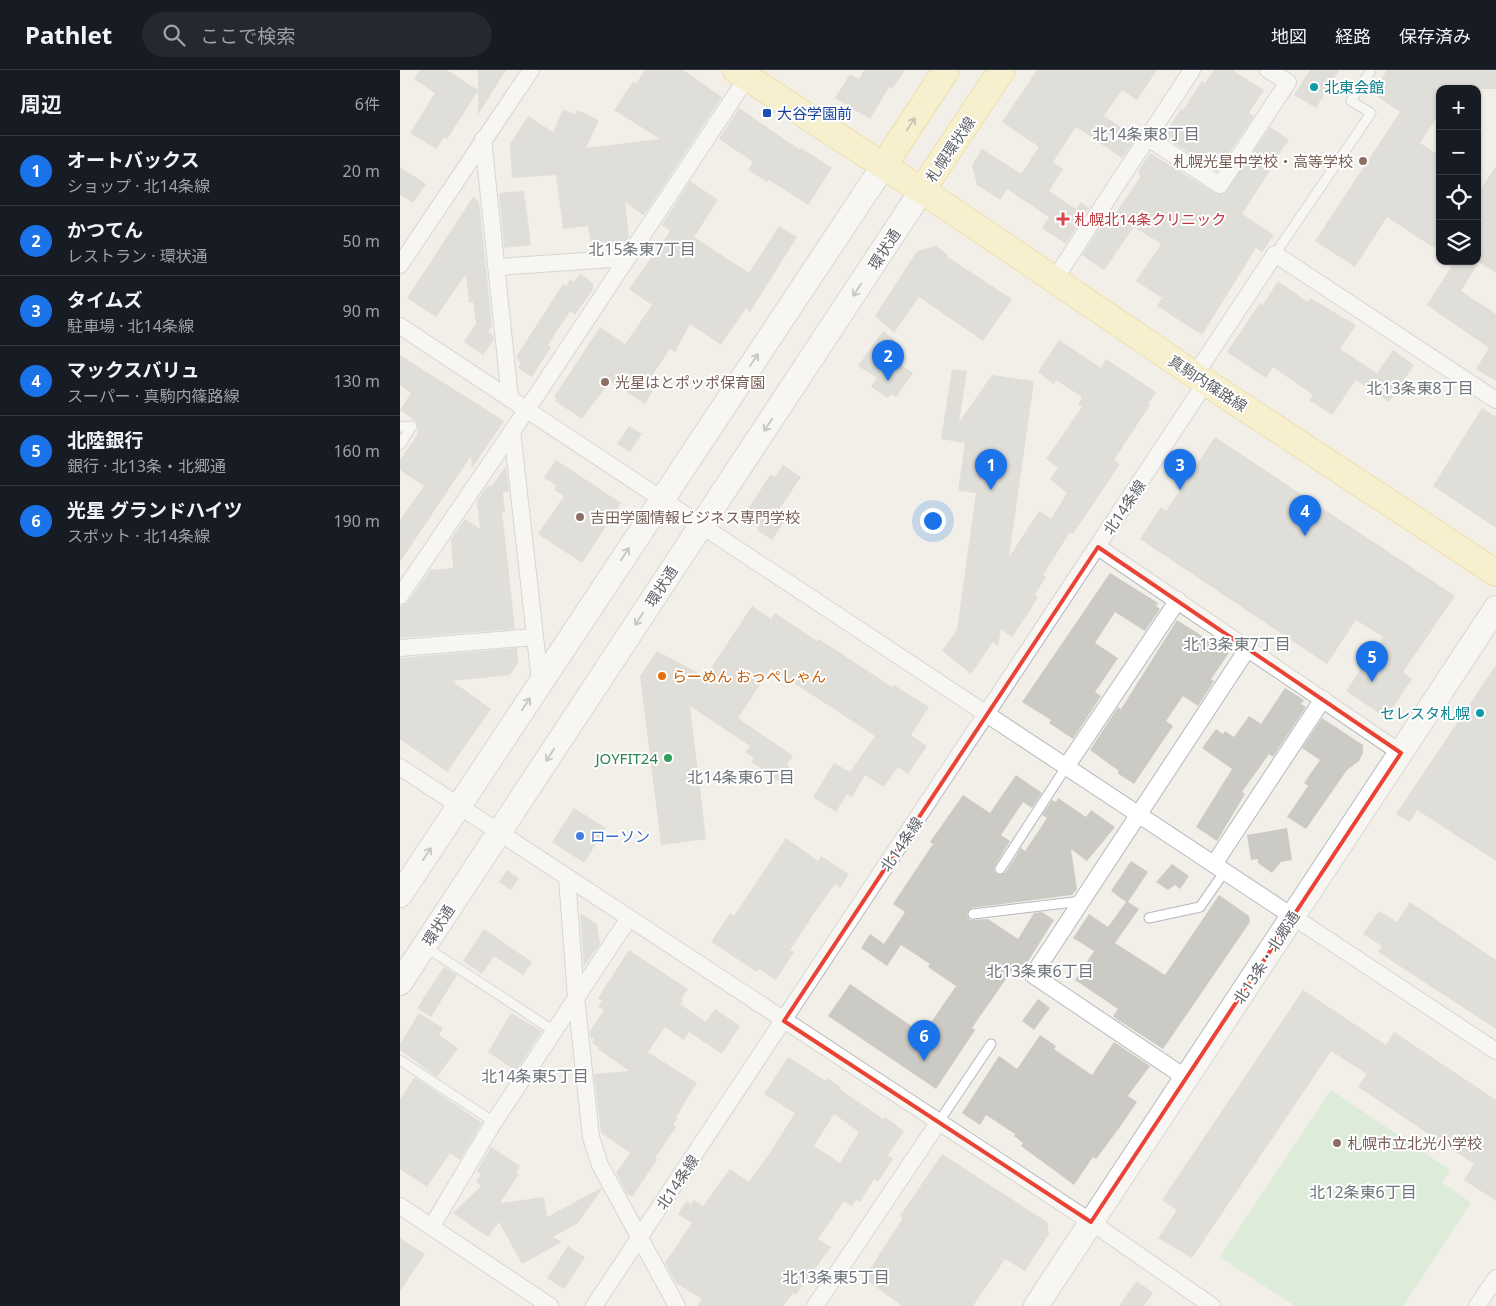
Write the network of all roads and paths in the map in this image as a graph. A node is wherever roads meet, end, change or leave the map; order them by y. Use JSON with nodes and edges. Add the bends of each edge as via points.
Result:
{"nodes":[{"id":1,"x":531,"y":70,"type":"edge"},
{"id":2,"x":946,"y":70,"type":"edge"},
{"id":3,"x":1002,"y":70,"type":"edge"},
{"id":4,"x":1192,"y":70,"type":"edge"},
{"id":5,"x":1268,"y":70,"type":"edge"},
{"id":6,"x":1371,"y":70,"type":"edge"},
{"id":7,"x":745,"y":72,"type":"edge"},
{"id":8,"x":1148,"y":138,"type":"junction"},
{"id":9,"x":483,"y":139,"type":"junction"},
{"id":10,"x":884,"y":165,"type":"junction"},
{"id":11,"x":922,"y":190,"type":"junction"},
{"id":12,"x":1276,"y":254,"type":"junction"},
{"id":13,"x":627,"y":258,"type":"junction"},
{"id":14,"x":400,"y":265,"type":"edge"},
{"id":15,"x":498,"y":267,"type":"junction"},
{"id":16,"x":1054,"y":280,"type":"junction"},
{"id":17,"x":400,"y":326,"type":"edge"},
{"id":18,"x":1200,"y":379,"type":"junction"},
{"id":19,"x":510,"y":400,"type":"junction"},
{"id":20,"x":1496,"y":400,"type":"edge"},
{"id":21,"x":527,"y":410,"type":"junction"},
{"id":22,"x":400,"y":427,"type":"edge"},
{"id":23,"x":512,"y":430,"type":"junction"},
{"id":24,"x":400,"y":445,"type":"edge"},
{"id":25,"x":661,"y":498,"type":"junction"},
{"id":26,"x":702,"y":525,"type":"junction"},
{"id":27,"x":1098,"y":547,"type":"junction"},
{"id":28,"x":1496,"y":573,"type":"edge"},
{"id":29,"x":400,"y":596,"type":"edge"},
{"id":30,"x":1178,"y":600,"type":"junction"},
{"id":31,"x":1496,"y":608,"type":"edge"},
{"id":32,"x":534,"y":637,"type":"junction"},
{"id":33,"x":400,"y":648,"type":"edge"},
{"id":34,"x":1248,"y":648,"type":"junction"},
{"id":35,"x":540,"y":681,"type":"junction"},
{"id":36,"x":1323,"y":700,"type":"junction"},
{"id":37,"x":988,"y":714,"type":"junction"},
{"id":38,"x":1401,"y":752,"type":"junction"},
{"id":39,"x":400,"y":767,"type":"edge"},
{"id":40,"x":1066,"y":767,"type":"junction"},
{"id":41,"x":460,"y":806,"type":"junction"},
{"id":42,"x":1140,"y":815,"type":"junction"},
{"id":43,"x":500,"y":832,"type":"junction"},
{"id":44,"x":1219,"y":868,"type":"junction"},
{"id":45,"x":1000,"y":869,"type":"dead end"},
{"id":46,"x":567,"y":878,"type":"junction"},
{"id":47,"x":400,"y":895,"type":"edge"},
{"id":48,"x":1082,"y":901,"type":"junction"},
{"id":49,"x":973,"y":914,"type":"dead end"},
{"id":50,"x":1293,"y":916,"type":"junction"},
{"id":51,"x":629,"y":918,"type":"junction"},
{"id":52,"x":1149,"y":918,"type":"dead end"},
{"id":53,"x":424,"y":946,"type":"junction"},
{"id":54,"x":400,"y":983,"type":"edge"},
{"id":55,"x":576,"y":997,"type":"junction"},
{"id":56,"x":784,"y":1020,"type":"junction"},
{"id":57,"x":554,"y":1031,"type":"junction"},
{"id":58,"x":991,"y":1044,"type":"dead end"},
{"id":59,"x":1496,"y":1052,"type":"edge"},
{"id":60,"x":400,"y":1060,"type":"edge"},
{"id":61,"x":1186,"y":1078,"type":"junction"},
{"id":62,"x":494,"y":1122,"type":"junction"},
{"id":63,"x":938,"y":1123,"type":"junction"},
{"id":64,"x":400,"y":1206,"type":"edge"},
{"id":65,"x":1091,"y":1222,"type":"junction"},
{"id":66,"x":432,"y":1226,"type":"junction"},
{"id":67,"x":639,"y":1239,"type":"junction"},
{"id":68,"x":1496,"y":1278,"type":"edge"},
{"id":69,"x":550,"y":1306,"type":"edge"},
{"id":70,"x":594,"y":1306,"type":"edge"},
{"id":71,"x":677,"y":1306,"type":"edge"},
{"id":72,"x":815,"y":1306,"type":"edge"},
{"id":73,"x":1036,"y":1306,"type":"edge"},
{"id":74,"x":1212,"y":1306,"type":"edge"},
{"id":75,"x":1477,"y":1306,"type":"edge"}],
"edges":[{"from":1,"to":9,"type":"street"},
{"from":10,"to":2,"type":"main road","one_way":true},
{"from":3,"to":11,"type":"main road","name":"札幌環状線"},
{"from":4,"to":8,"type":"street"},
{"from":5,"to":8,"type":"street","via":[[1288,82],[1220,185]]},
{"from":6,"to":12,"type":"lane","via":[[1351,101],[1371,113]]},
{"from":7,"to":10,"type":"main road","name":"札幌環状線"},
{"from":7,"to":13,"type":"street"},
{"from":8,"to":16,"type":"street"},
{"from":9,"to":14,"type":"street"},
{"from":9,"to":15,"type":"street"},
{"from":10,"to":11,"type":"main road","name":"札幌環状線"},
{"from":25,"to":10,"type":"street","one_way":true},
{"from":11,"to":16,"type":"main road","name":"真駒内篠路線"},
{"from":11,"to":26,"type":"street","name":"環状通","one_way":true},
{"from":12,"to":18,"type":"street","name":"北14条線"},
{"from":12,"to":20,"type":"street"},
{"from":13,"to":15,"type":"street"},
{"from":13,"to":21,"type":"street"},
{"from":15,"to":19,"type":"street"},
{"from":16,"to":18,"type":"main road","name":"真駒内篠路線"},
{"from":17,"to":19,"type":"street"},
{"from":18,"to":27,"type":"street","name":"北14条線"},
{"from":18,"to":28,"type":"main road","name":"真駒内篠路線"},
{"from":19,"to":21,"type":"street"},
{"from":21,"to":23,"type":"street"},
{"from":21,"to":25,"type":"street"},
{"from":22,"to":24,"type":"lane","via":[[412,426]]},
{"from":23,"to":29,"type":"street"},
{"from":23,"to":32,"type":"street"},
{"from":25,"to":26,"type":"street"},
{"from":35,"to":25,"type":"street","one_way":true},
{"from":26,"to":37,"type":"street"},
{"from":26,"to":43,"type":"street","name":"環状通","one_way":true},
{"from":27,"to":30,"type":"street"},
{"from":27,"to":37,"type":"street","name":"北14条線"},
{"from":30,"to":34,"type":"street"},
{"from":30,"to":40,"type":"street"},
{"from":31,"to":38,"type":"street","name":"北13条・北郷通"},
{"from":32,"to":33,"type":"street"},
{"from":32,"to":35,"type":"street"},
{"from":34,"to":36,"type":"street"},
{"from":34,"to":42,"type":"street"},
{"from":41,"to":35,"type":"street","one_way":true},
{"from":36,"to":38,"type":"street"},
{"from":36,"to":44,"type":"street"},
{"from":37,"to":40,"type":"street"},
{"from":37,"to":56,"type":"street","name":"北14条線"},
{"from":38,"to":50,"type":"street","name":"北13条・北郷通"},
{"from":39,"to":41,"type":"street"},
{"from":40,"to":42,"type":"street"},
{"from":40,"to":45,"type":"lane"},
{"from":41,"to":43,"type":"street"},
{"from":47,"to":41,"type":"street","one_way":true},
{"from":42,"to":44,"type":"street"},
{"from":42,"to":48,"type":"street"},
{"from":43,"to":46,"type":"street"},
{"from":43,"to":53,"type":"street","name":"環状通"},
{"from":44,"to":50,"type":"street"},
{"from":44,"to":52,"type":"lane","via":[[1200,907]]},
{"from":46,"to":51,"type":"street"},
{"from":46,"to":55,"type":"street"},
{"from":48,"to":49,"type":"lane"},
{"from":48,"to":61,"type":"street","via":[[1033,976]]},
{"from":50,"to":59,"type":"street"},
{"from":50,"to":61,"type":"street","name":"北13条・北郷通"},
{"from":51,"to":55,"type":"street"},
{"from":51,"to":56,"type":"street"},
{"from":53,"to":54,"type":"street","name":"環状通"},
{"from":53,"to":57,"type":"lane"},
{"from":55,"to":57,"type":"street"},
{"from":55,"to":67,"type":"street","via":[[591,1137],[600,1165]]},
{"from":56,"to":63,"type":"street"},
{"from":56,"to":67,"type":"street","name":"北14条線"},
{"from":57,"to":62,"type":"street"},
{"from":58,"to":63,"type":"lane"},
{"from":60,"to":62,"type":"lane"},
{"from":61,"to":65,"type":"street","name":"北13条・北郷通"},
{"from":62,"to":66,"type":"street"},
{"from":63,"to":65,"type":"street"},
{"from":63,"to":72,"type":"street"},
{"from":64,"to":66,"type":"street"},
{"from":65,"to":73,"type":"street","name":"北13条・北郷通"},
{"from":65,"to":74,"type":"street"},
{"from":66,"to":69,"type":"street"},
{"from":67,"to":70,"type":"street","name":"北14条線"},
{"from":67,"to":71,"type":"street"},
{"from":68,"to":75,"type":"street"}]}
